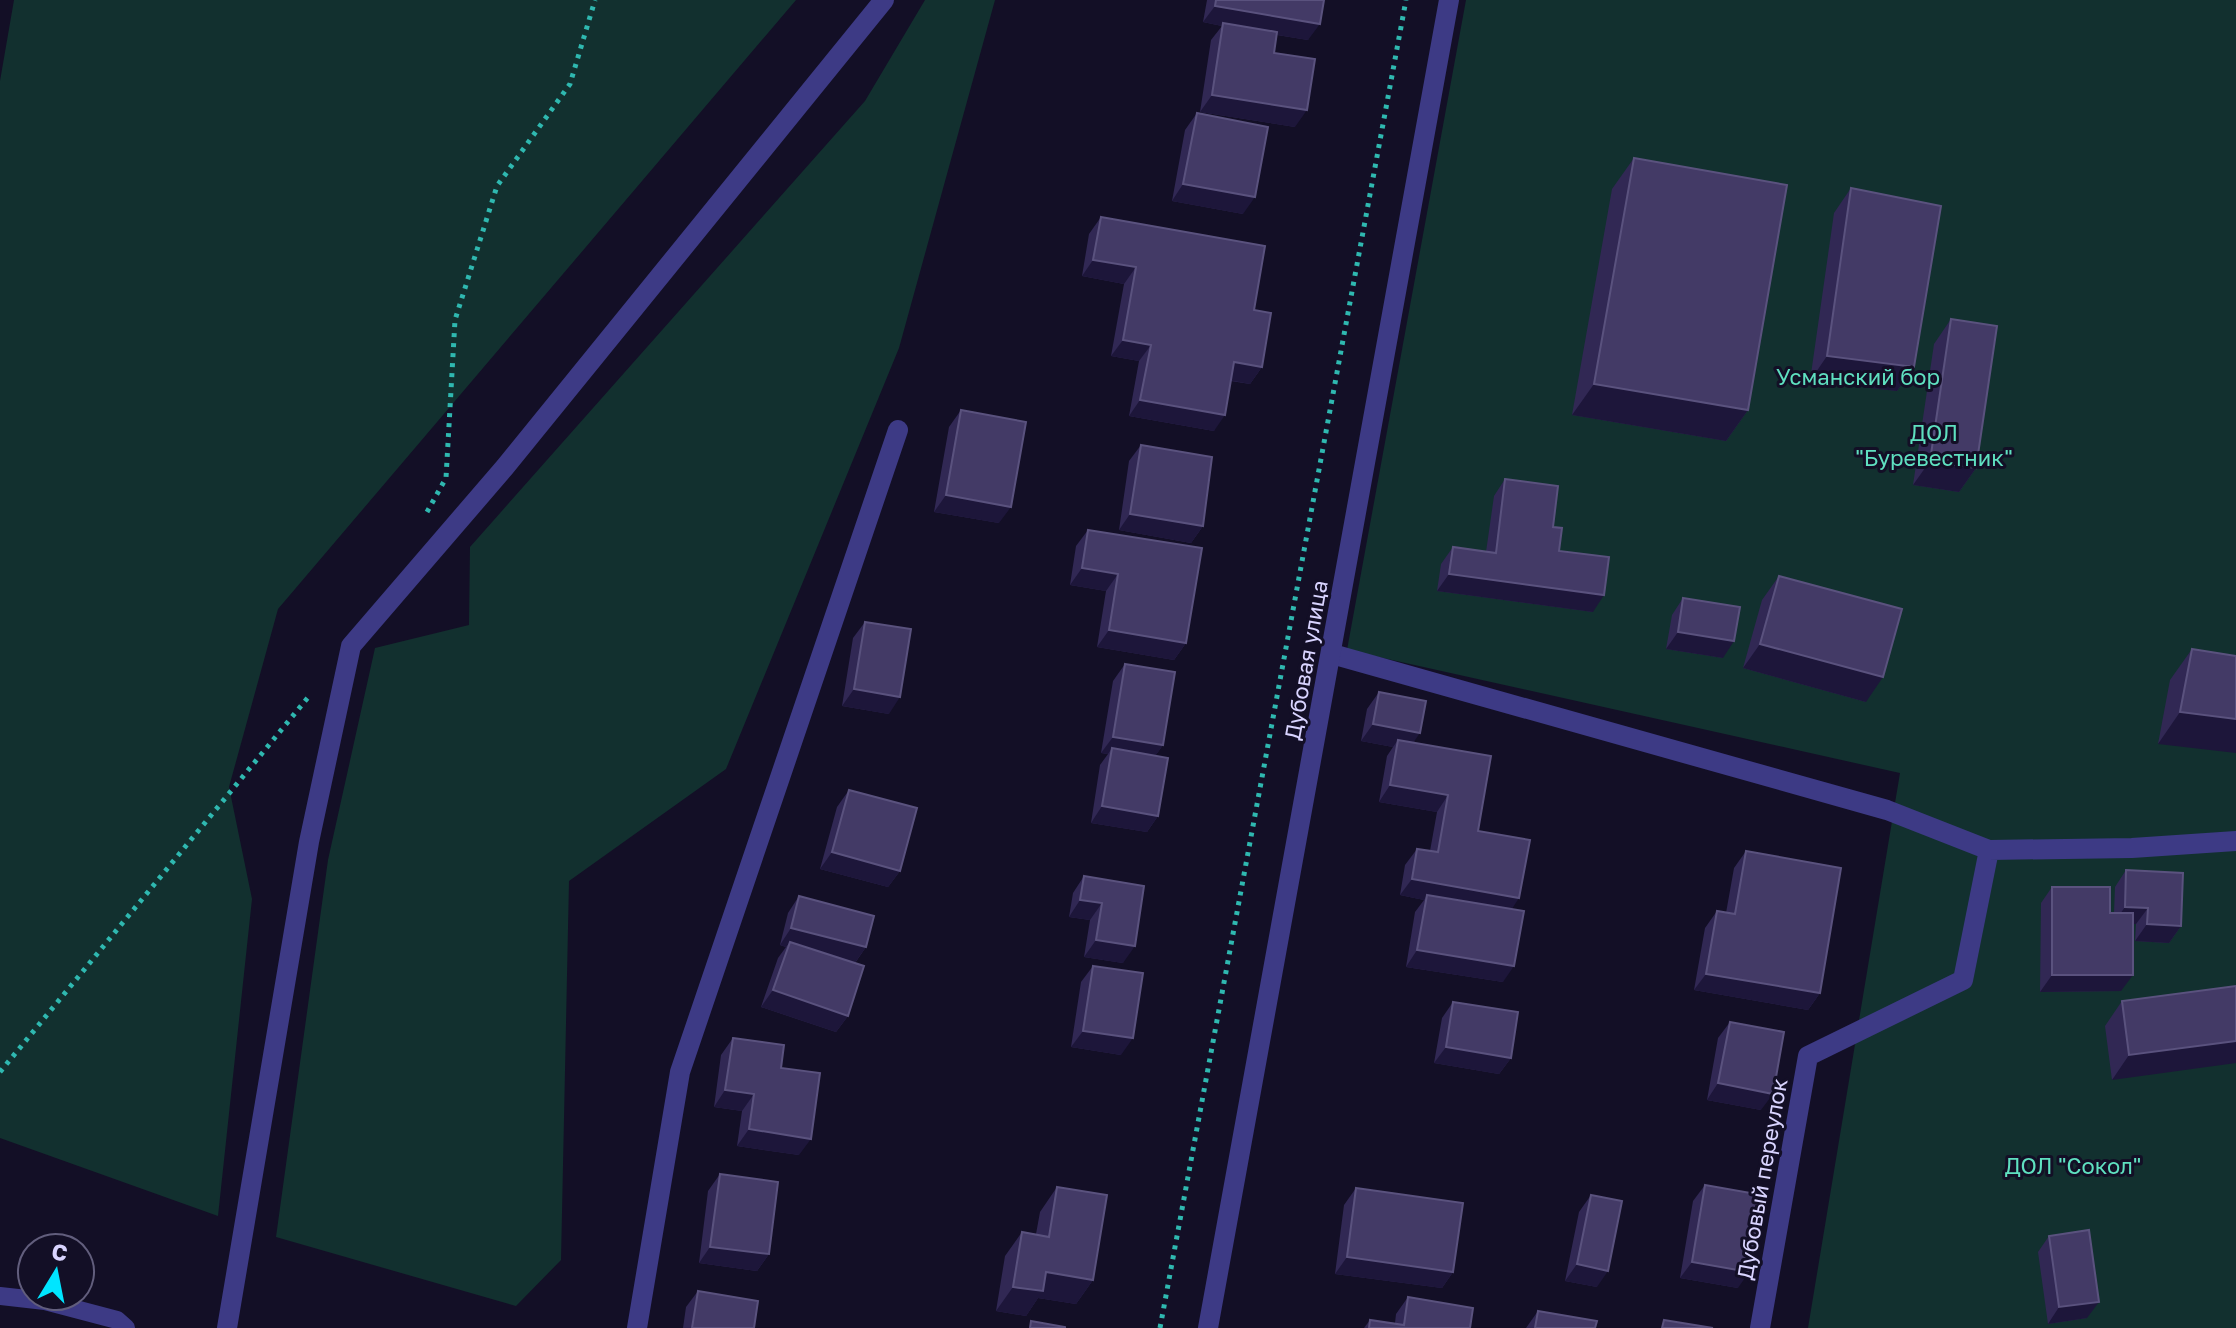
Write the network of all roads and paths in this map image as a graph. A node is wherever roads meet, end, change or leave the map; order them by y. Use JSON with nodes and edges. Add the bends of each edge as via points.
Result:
{"nodes":[{"id":1,"x":595,"y":0,"type":"edge"},
{"id":2,"x":884,"y":0,"type":"edge"},
{"id":3,"x":1406,"y":0,"type":"edge"},
{"id":4,"x":1449,"y":0,"type":"edge"},
{"id":5,"x":898,"y":430,"type":"dead end"},
{"id":6,"x":424,"y":517,"type":"dead end"},
{"id":7,"x":1332,"y":654,"type":"junction"},
{"id":8,"x":310,"y":695,"type":"dead end"},
{"id":9,"x":2236,"y":841,"type":"edge"},
{"id":10,"x":1989,"y":850,"type":"junction"},
{"id":11,"x":0,"y":1072,"type":"edge"},
{"id":12,"x":0,"y":1296,"type":"edge"},
{"id":13,"x":126,"y":1328,"type":"edge"},
{"id":14,"x":227,"y":1328,"type":"edge"},
{"id":15,"x":637,"y":1328,"type":"edge"},
{"id":16,"x":1160,"y":1328,"type":"edge"},
{"id":17,"x":1208,"y":1328,"type":"edge"},
{"id":18,"x":1760,"y":1328,"type":"edge"}],
"edges":[{"from":1,"to":6,"type":"path","via":[[570,84],[497,186],[455,320],[446,478]]},
{"from":2,"to":14,"type":"street","via":[[505,467],[351,646],[309,842]]},
{"from":3,"to":16,"type":"path"},
{"from":4,"to":7,"type":"street","name":"Дубовая улица"},
{"from":5,"to":15,"type":"street","via":[[680,1072]]},
{"from":7,"to":10,"type":"street","via":[[1887,810]]},
{"from":7,"to":17,"type":"street","name":"Дубовая улица"},
{"from":8,"to":11,"type":"path"},
{"from":9,"to":10,"type":"street"},
{"from":10,"to":18,"type":"street","name":"Дубовый переулок","via":[[1963,980],[1808,1056]]},
{"from":12,"to":13,"type":"lane","via":[[45,1301],[117,1320]]}]}
